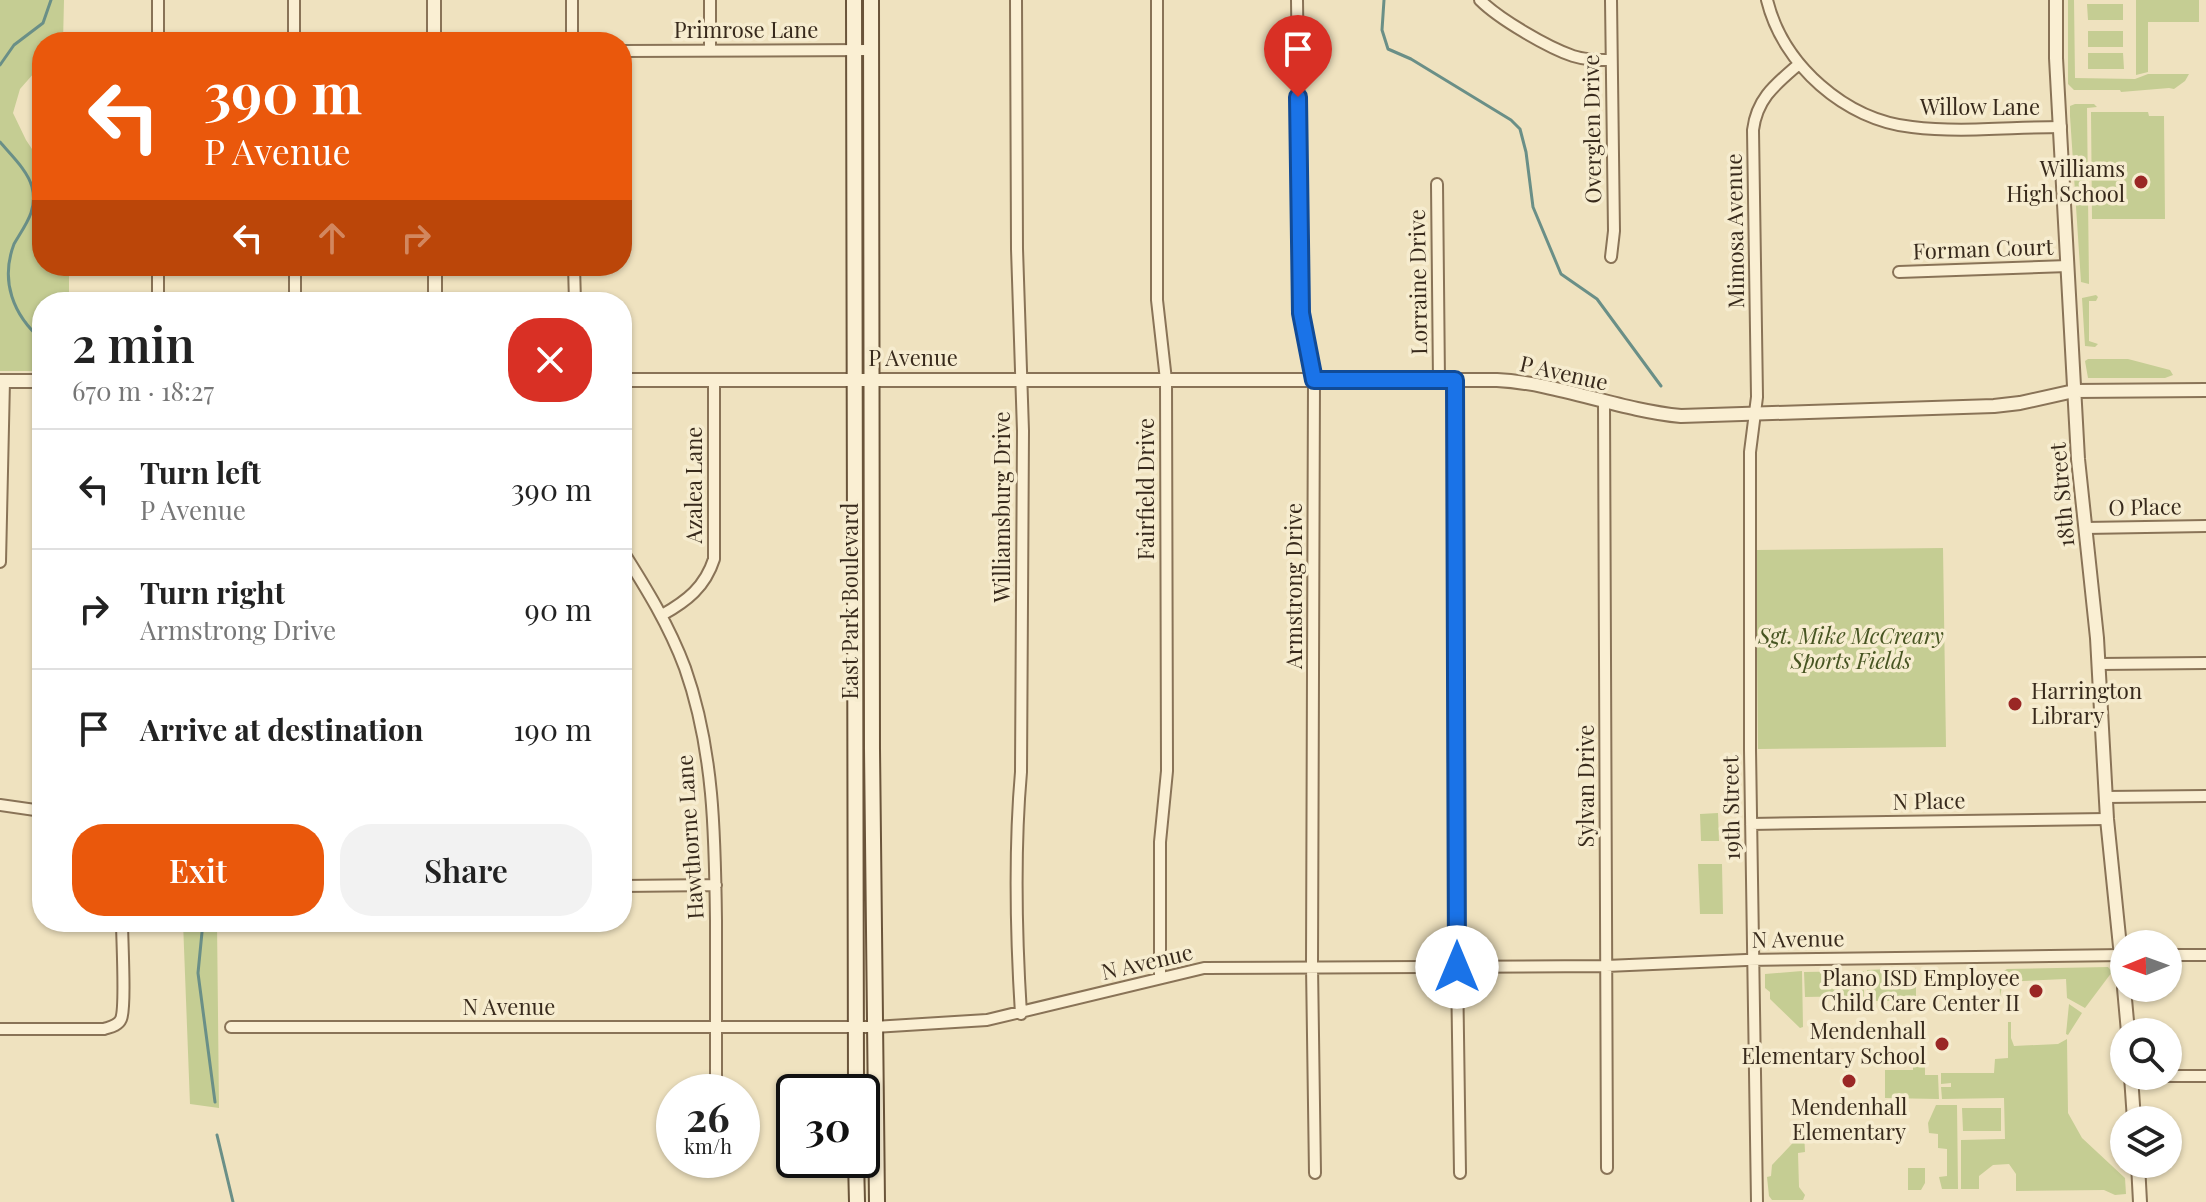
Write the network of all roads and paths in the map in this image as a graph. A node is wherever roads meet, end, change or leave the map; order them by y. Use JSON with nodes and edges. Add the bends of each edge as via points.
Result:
{"nodes":[{"id":1,"x":158,"y":0,"type":"edge"},
{"id":2,"x":294,"y":0,"type":"edge"},
{"id":3,"x":434,"y":0,"type":"edge"},
{"id":4,"x":572,"y":0,"type":"edge"},
{"id":5,"x":710,"y":0,"type":"edge"},
{"id":6,"x":854,"y":0,"type":"edge"},
{"id":7,"x":871,"y":0,"type":"edge"},
{"id":8,"x":1016,"y":0,"type":"edge"},
{"id":9,"x":1157,"y":0,"type":"edge"},
{"id":10,"x":1297,"y":0,"type":"edge"},
{"id":11,"x":1480,"y":0,"type":"edge"},
{"id":12,"x":1611,"y":0,"type":"edge"},
{"id":13,"x":1767,"y":0,"type":"edge"},
{"id":14,"x":2056,"y":0,"type":"edge"},
{"id":15,"x":158,"y":32,"type":"edge"},
{"id":16,"x":294,"y":32,"type":"edge"},
{"id":17,"x":434,"y":32,"type":"edge"},
{"id":18,"x":572,"y":32,"type":"edge"},
{"id":19,"x":710,"y":50,"type":"junction"},
{"id":20,"x":854,"y":50,"type":"junction"},
{"id":21,"x":871,"y":50,"type":"junction"},
{"id":22,"x":632,"y":51,"type":"edge"},
{"id":23,"x":1611,"y":60,"type":"junction"},
{"id":24,"x":1799,"y":64,"type":"junction"},
{"id":25,"x":2061,"y":127,"type":"junction"},
{"id":26,"x":1437,"y":184,"type":"dead end"},
{"id":27,"x":1611,"y":257,"type":"dead end"},
{"id":28,"x":2068,"y":266,"type":"junction"},
{"id":29,"x":1899,"y":272,"type":"dead end"},
{"id":30,"x":856,"y":378,"type":"junction"},
{"id":31,"x":872,"y":378,"type":"junction"},
{"id":32,"x":714,"y":379,"type":"junction"},
{"id":33,"x":1021,"y":379,"type":"junction"},
{"id":34,"x":632,"y":380,"type":"edge"},
{"id":35,"x":1166,"y":380,"type":"junction"},
{"id":36,"x":1314,"y":380,"type":"junction"},
{"id":37,"x":1455,"y":380,"type":"junction"},
{"id":38,"x":2,"y":381,"type":"edge"},
{"id":39,"x":32,"y":381,"type":"edge"},
{"id":40,"x":1439,"y":381,"type":"junction"},
{"id":41,"x":2206,"y":390,"type":"edge"},
{"id":42,"x":2074,"y":391,"type":"junction"},
{"id":43,"x":1604,"y":403,"type":"junction"},
{"id":44,"x":1754,"y":414,"type":"junction"},
{"id":45,"x":2206,"y":526,"type":"edge"},
{"id":46,"x":2085,"y":528,"type":"junction"},
{"id":47,"x":0,"y":562,"type":"edge"},
{"id":48,"x":632,"y":566,"type":"edge"},
{"id":49,"x":662,"y":615,"type":"junction"},
{"id":50,"x":2206,"y":663,"type":"edge"},
{"id":51,"x":2099,"y":664,"type":"junction"},
{"id":52,"x":2206,"y":796,"type":"edge"},
{"id":53,"x":2105,"y":797,"type":"junction"},
{"id":54,"x":0,"y":805,"type":"edge"},
{"id":55,"x":32,"y":810,"type":"edge"},
{"id":56,"x":2107,"y":819,"type":"junction"},
{"id":57,"x":1751,"y":824,"type":"junction"},
{"id":58,"x":716,"y":885,"type":"junction"},
{"id":59,"x":632,"y":886,"type":"edge"},
{"id":60,"x":2120,"y":930,"type":"edge"},
{"id":61,"x":122,"y":932,"type":"edge"},
{"id":62,"x":2110,"y":955,"type":"edge"},
{"id":63,"x":2182,"y":955,"type":"edge"},
{"id":64,"x":2206,"y":955,"type":"edge"},
{"id":65,"x":1754,"y":959,"type":"junction"},
{"id":66,"x":1312,"y":966,"type":"junction"},
{"id":67,"x":1606,"y":966,"type":"junction"},
{"id":68,"x":1457,"y":967,"type":"junction"},
{"id":69,"x":1160,"y":978,"type":"junction"},
{"id":70,"x":1021,"y":1014,"type":"junction"},
{"id":71,"x":231,"y":1027,"type":"dead end"},
{"id":72,"x":716,"y":1027,"type":"junction"},
{"id":73,"x":856,"y":1027,"type":"junction"},
{"id":74,"x":874,"y":1027,"type":"junction"},
{"id":75,"x":0,"y":1029,"type":"edge"},
{"id":76,"x":716,"y":1074,"type":"edge"},
{"id":77,"x":856,"y":1074,"type":"edge"},
{"id":78,"x":2182,"y":1076,"type":"edge"},
{"id":79,"x":2206,"y":1076,"type":"edge"},
{"id":80,"x":1607,"y":1168,"type":"dead end"},
{"id":81,"x":1315,"y":1173,"type":"dead end"},
{"id":82,"x":1460,"y":1173,"type":"dead end"},
{"id":83,"x":856,"y":1178,"type":"edge"},
{"id":84,"x":2139,"y":1178,"type":"edge"},
{"id":85,"x":857,"y":1202,"type":"edge"},
{"id":86,"x":877,"y":1202,"type":"edge"},
{"id":87,"x":1757,"y":1202,"type":"edge"},
{"id":88,"x":2140,"y":1202,"type":"edge"}],
"edges":[{"from":1,"to":15,"type":"street"},
{"from":2,"to":16,"type":"street"},
{"from":3,"to":17,"type":"street"},
{"from":4,"to":18,"type":"street"},
{"from":5,"to":19,"type":"street"},
{"from":6,"to":20,"type":"main road","name":"East Park Boulevard"},
{"from":7,"to":21,"type":"main road","name":"East Park Boulevard"},
{"from":8,"to":33,"type":"street","name":"Williamsburg Drive"},
{"from":9,"to":35,"type":"street","name":"Fairfield Drive","via":[[1157,300]]},
{"from":10,"to":36,"type":"street","name":"Armstrong Drive","via":[[1301,313]]},
{"from":11,"to":23,"type":"street","via":[[1569,55]]},
{"from":12,"to":23,"type":"street","name":"Overglen Drive"},
{"from":13,"to":24,"type":"street","name":"Willow Lane"},
{"from":14,"to":25,"type":"street","name":"18th Street"},
{"from":19,"to":20,"type":"street","name":"Primrose Lane"},
{"from":19,"to":22,"type":"street","name":"Primrose Lane"},
{"from":20,"to":21,"type":"street","name":"Primrose Lane"},
{"from":20,"to":30,"type":"main road","name":"East Park Boulevard"},
{"from":21,"to":31,"type":"main road","name":"East Park Boulevard"},
{"from":23,"to":27,"type":"street","name":"Overglen Drive"},
{"from":24,"to":25,"type":"street","name":"Willow Lane","via":[[1850,106],[1910,127]]},
{"from":24,"to":44,"type":"street","name":"Mimosa Avenue","via":[[1771,87],[1755,118]]},
{"from":25,"to":28,"type":"street","name":"18th Street"},
{"from":26,"to":40,"type":"street","name":"Lorraine Drive"},
{"from":28,"to":29,"type":"street","name":"Forman Court"},
{"from":28,"to":42,"type":"street","name":"18th Street"},
{"from":30,"to":31,"type":"street","name":"P Avenue"},
{"from":30,"to":32,"type":"street","name":"P Avenue"},
{"from":30,"to":73,"type":"main road","name":"East Park Boulevard"},
{"from":31,"to":33,"type":"street","name":"P Avenue"},
{"from":31,"to":74,"type":"main road","name":"East Park Boulevard"},
{"from":32,"to":34,"type":"street","name":"P Avenue"},
{"from":32,"to":49,"type":"street","name":"Azalea Lane","via":[[714,559],[700,588]]},
{"from":33,"to":35,"type":"street","name":"P Avenue"},
{"from":33,"to":70,"type":"street","name":"Williamsburg Drive"},
{"from":35,"to":36,"type":"street","name":"P Avenue"},
{"from":35,"to":69,"type":"street","name":"Fairfield Drive","via":[[1167,771],[1160,842]]},
{"from":36,"to":40,"type":"street","name":"P Avenue"},
{"from":36,"to":66,"type":"street","name":"Armstrong Drive"},
{"from":37,"to":40,"type":"street","name":"P Avenue"},
{"from":37,"to":43,"type":"street","name":"P Avenue","via":[[1516,381]]},
{"from":37,"to":68,"type":"street"},
{"from":38,"to":39,"type":"street"},
{"from":38,"to":47,"type":"street"},
{"from":41,"to":42,"type":"street","name":"P Avenue"},
{"from":42,"to":44,"type":"street","name":"P Avenue","via":[[2007,405]]},
{"from":42,"to":46,"type":"street","name":"18th Street"},
{"from":43,"to":44,"type":"street","name":"P Avenue","via":[[1681,416]]},
{"from":43,"to":67,"type":"street","name":"Sylvan Drive"},
{"from":44,"to":57,"type":"street","name":"19th Street"},
{"from":45,"to":46,"type":"street","name":"O Place"},
{"from":46,"to":51,"type":"street","name":"18th Street"},
{"from":48,"to":49,"type":"street","name":"Hawthorne Lane"},
{"from":49,"to":58,"type":"street","name":"Hawthorne Lane","via":[[688,677],[710,770]]},
{"from":50,"to":51,"type":"street"},
{"from":51,"to":53,"type":"street","name":"18th Street"},
{"from":52,"to":53,"type":"street"},
{"from":53,"to":56,"type":"street","name":"18th Street"},
{"from":54,"to":55,"type":"street"},
{"from":56,"to":57,"type":"street","name":"N Place"},
{"from":56,"to":60,"type":"street","name":"18th Street"},
{"from":57,"to":65,"type":"street","name":"19th Street"},
{"from":58,"to":59,"type":"street"},
{"from":58,"to":72,"type":"street","name":"Hawthorne Lane"},
{"from":61,"to":75,"type":"street","via":[[121,1019],[112,1027]]},
{"from":62,"to":65,"type":"street","name":"N Avenue"},
{"from":63,"to":64,"type":"street"},
{"from":65,"to":67,"type":"street","name":"N Avenue"},
{"from":65,"to":87,"type":"street","name":"19th Street"},
{"from":66,"to":68,"type":"street","name":"N Avenue"},
{"from":66,"to":69,"type":"street","name":"N Avenue","via":[[1204,968]]},
{"from":66,"to":81,"type":"street","name":"Armstrong Drive"},
{"from":67,"to":68,"type":"street","name":"N Avenue"},
{"from":67,"to":80,"type":"street","name":"Sylvan Drive"},
{"from":68,"to":82,"type":"street"},
{"from":69,"to":70,"type":"street","name":"N Avenue"},
{"from":70,"to":74,"type":"street","name":"N Avenue","via":[[964,1024]]},
{"from":71,"to":72,"type":"street","name":"N Avenue"},
{"from":72,"to":73,"type":"street","name":"N Avenue"},
{"from":72,"to":76,"type":"street","name":"Hawthorne Lane"},
{"from":73,"to":74,"type":"street","name":"N Avenue"},
{"from":73,"to":77,"type":"main road","name":"East Park Boulevard"},
{"from":74,"to":86,"type":"main road","name":"East Park Boulevard"},
{"from":78,"to":79,"type":"street"},
{"from":83,"to":85,"type":"main road"},
{"from":84,"to":88,"type":"street"}]}
